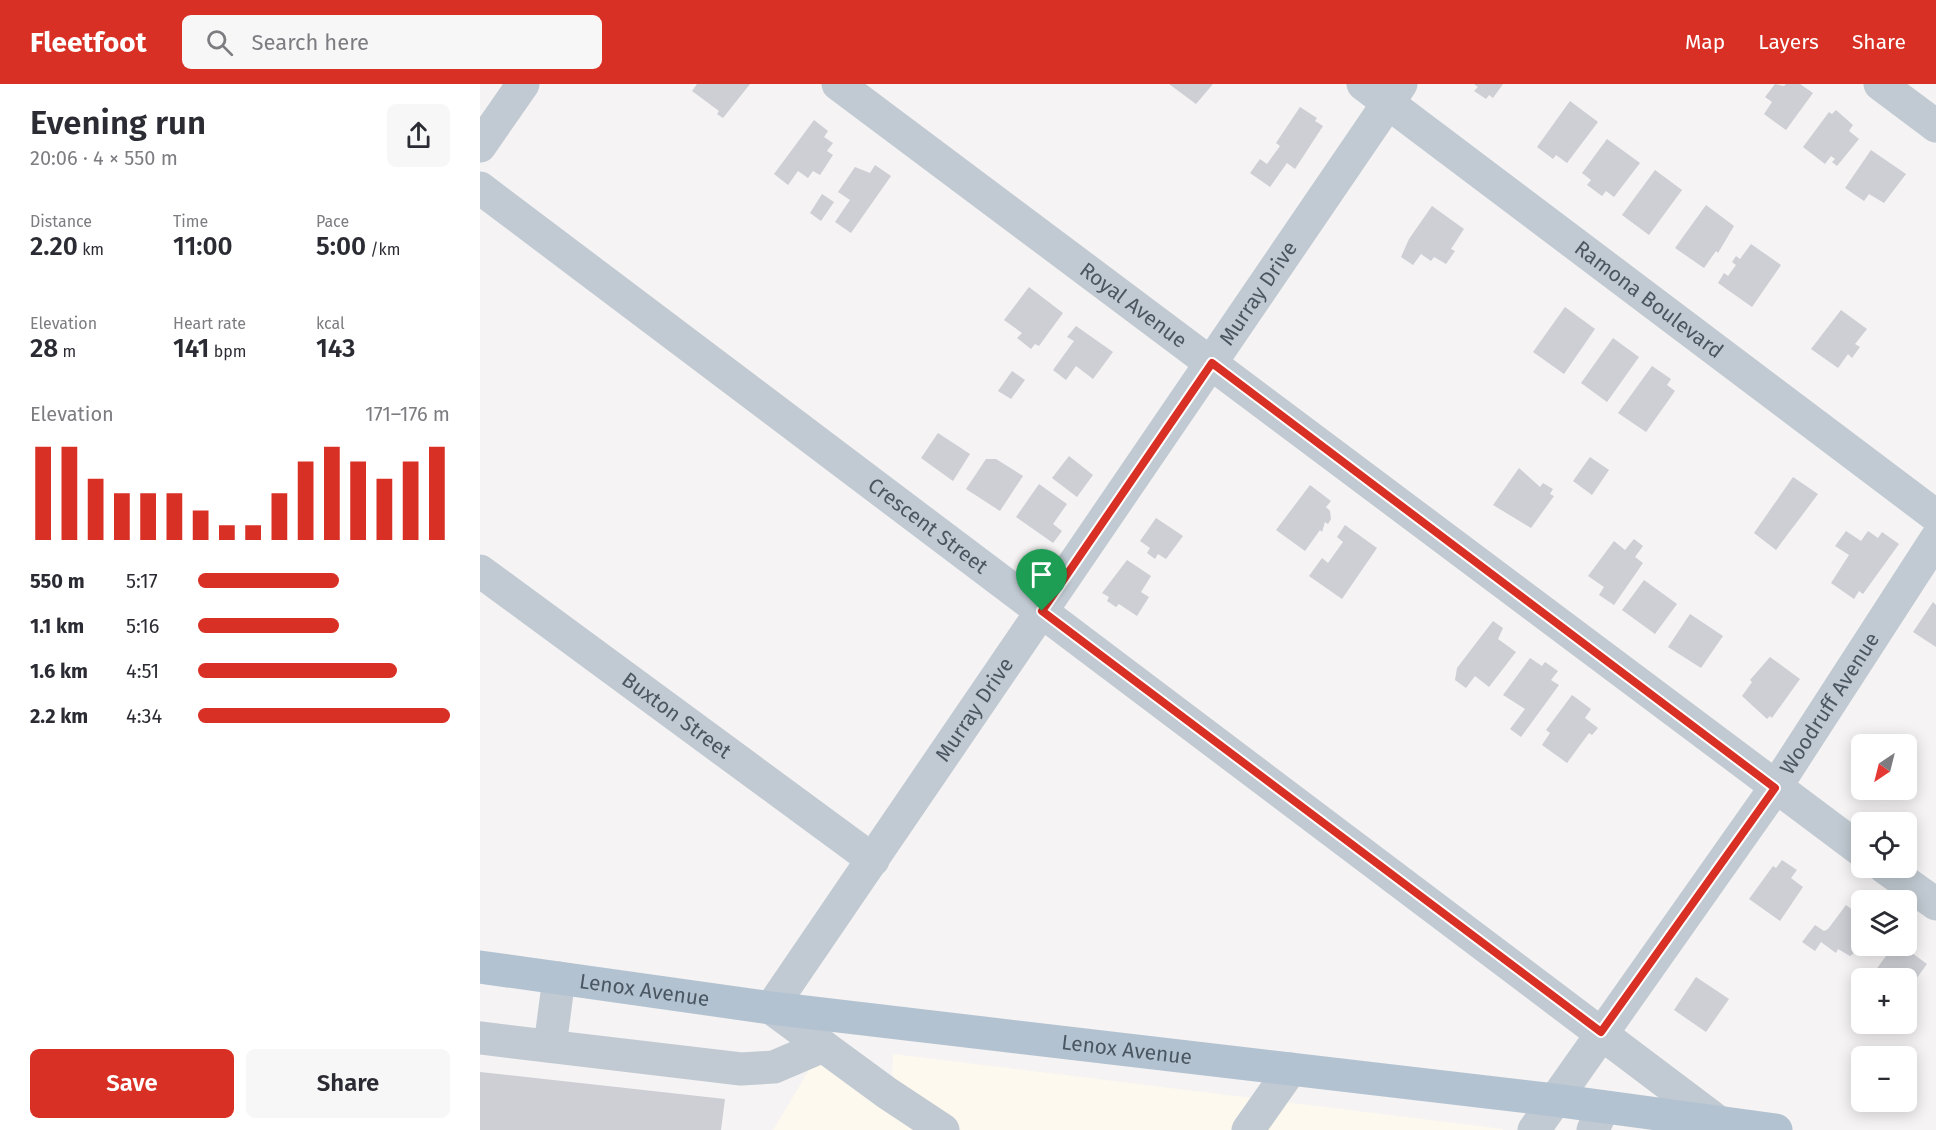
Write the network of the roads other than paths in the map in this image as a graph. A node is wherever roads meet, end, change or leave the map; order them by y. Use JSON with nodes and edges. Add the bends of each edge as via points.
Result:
{"nodes":[{"id":1,"x":522,"y":84,"type":"edge"},
{"id":2,"x":838,"y":84,"type":"edge"},
{"id":3,"x":1880,"y":84,"type":"edge"},
{"id":4,"x":1384,"y":90,"type":"edge"},
{"id":5,"x":1936,"y":126,"type":"edge"},
{"id":6,"x":480,"y":146,"type":"edge"},
{"id":7,"x":480,"y":188,"type":"edge"},
{"id":8,"x":1212,"y":363,"type":"junction"},
{"id":9,"x":1936,"y":516,"type":"edge"},
{"id":10,"x":1936,"y":539,"type":"edge"},
{"id":11,"x":480,"y":571,"type":"edge"},
{"id":12,"x":1042,"y":611,"type":"junction"},
{"id":13,"x":1775,"y":788,"type":"junction"},
{"id":14,"x":1851,"y":842,"type":"edge"},
{"id":15,"x":873,"y":860,"type":"junction"},
{"id":16,"x":1899,"y":878,"type":"edge"},
{"id":17,"x":1936,"y":904,"type":"edge"},
{"id":18,"x":480,"y":967,"type":"edge"},
{"id":19,"x":559,"y":978,"type":"junction"},
{"id":20,"x":771,"y":1008,"type":"junction"},
{"id":21,"x":1601,"y":1032,"type":"junction"},
{"id":22,"x":480,"y":1038,"type":"edge"},
{"id":23,"x":550,"y":1046,"type":"junction"},
{"id":24,"x":823,"y":1046,"type":"junction"},
{"id":25,"x":1292,"y":1069,"type":"junction"},
{"id":26,"x":1554,"y":1100,"type":"junction"},
{"id":27,"x":1598,"y":1119,"type":"edge"},
{"id":28,"x":1721,"y":1124,"type":"junction"},
{"id":29,"x":943,"y":1130,"type":"edge"},
{"id":30,"x":1248,"y":1130,"type":"edge"},
{"id":31,"x":1534,"y":1130,"type":"edge"},
{"id":32,"x":1776,"y":1130,"type":"edge"}],
"edges":[{"from":1,"to":6,"type":"street"},
{"from":2,"to":8,"type":"street","name":"Royal Avenue"},
{"from":3,"to":5,"type":"street"},
{"from":4,"to":8,"type":"street","name":"Murray Drive"},
{"from":4,"to":9,"type":"street","name":"Ramona Boulevard"},
{"from":7,"to":12,"type":"street","name":"Crescent Street"},
{"from":8,"to":12,"type":"street","name":"Murray Drive"},
{"from":8,"to":13,"type":"street","name":"Royal Avenue"},
{"from":10,"to":13,"type":"street","name":"Woodruff Avenue"},
{"from":11,"to":15,"type":"street","name":"Buxton Street"},
{"from":12,"to":15,"type":"street","name":"Murray Drive"},
{"from":12,"to":21,"type":"street","name":"Crescent Street"},
{"from":13,"to":14,"type":"street","name":"Royal Avenue"},
{"from":13,"to":21,"type":"street","name":"Woodruff Avenue"},
{"from":15,"to":20,"type":"street","name":"Murray Drive"},
{"from":16,"to":17,"type":"street"},
{"from":18,"to":19,"type":"main road","name":"Lenox Avenue"},
{"from":19,"to":20,"type":"main road","name":"Lenox Avenue"},
{"from":19,"to":23,"type":"street"},
{"from":20,"to":24,"type":"street"},
{"from":20,"to":25,"type":"main road","name":"Lenox Avenue"},
{"from":21,"to":26,"type":"street","name":"Woodruff Avenue"},
{"from":21,"to":28,"type":"street","name":"Crescent Street"},
{"from":22,"to":23,"type":"street"},
{"from":23,"to":24,"type":"street","via":[[741,1069],[774,1067]]},
{"from":24,"to":29,"type":"street"},
{"from":25,"to":26,"type":"main road","name":"Lenox Avenue"},
{"from":25,"to":30,"type":"street"},
{"from":26,"to":27,"type":"main road","name":"Lenox Avenue"},
{"from":26,"to":31,"type":"street","name":"Woodruff Avenue"},
{"from":27,"to":28,"type":"main road","name":"Lenox Avenue"},
{"from":28,"to":32,"type":"main road","name":"Lenox Avenue"}]}
